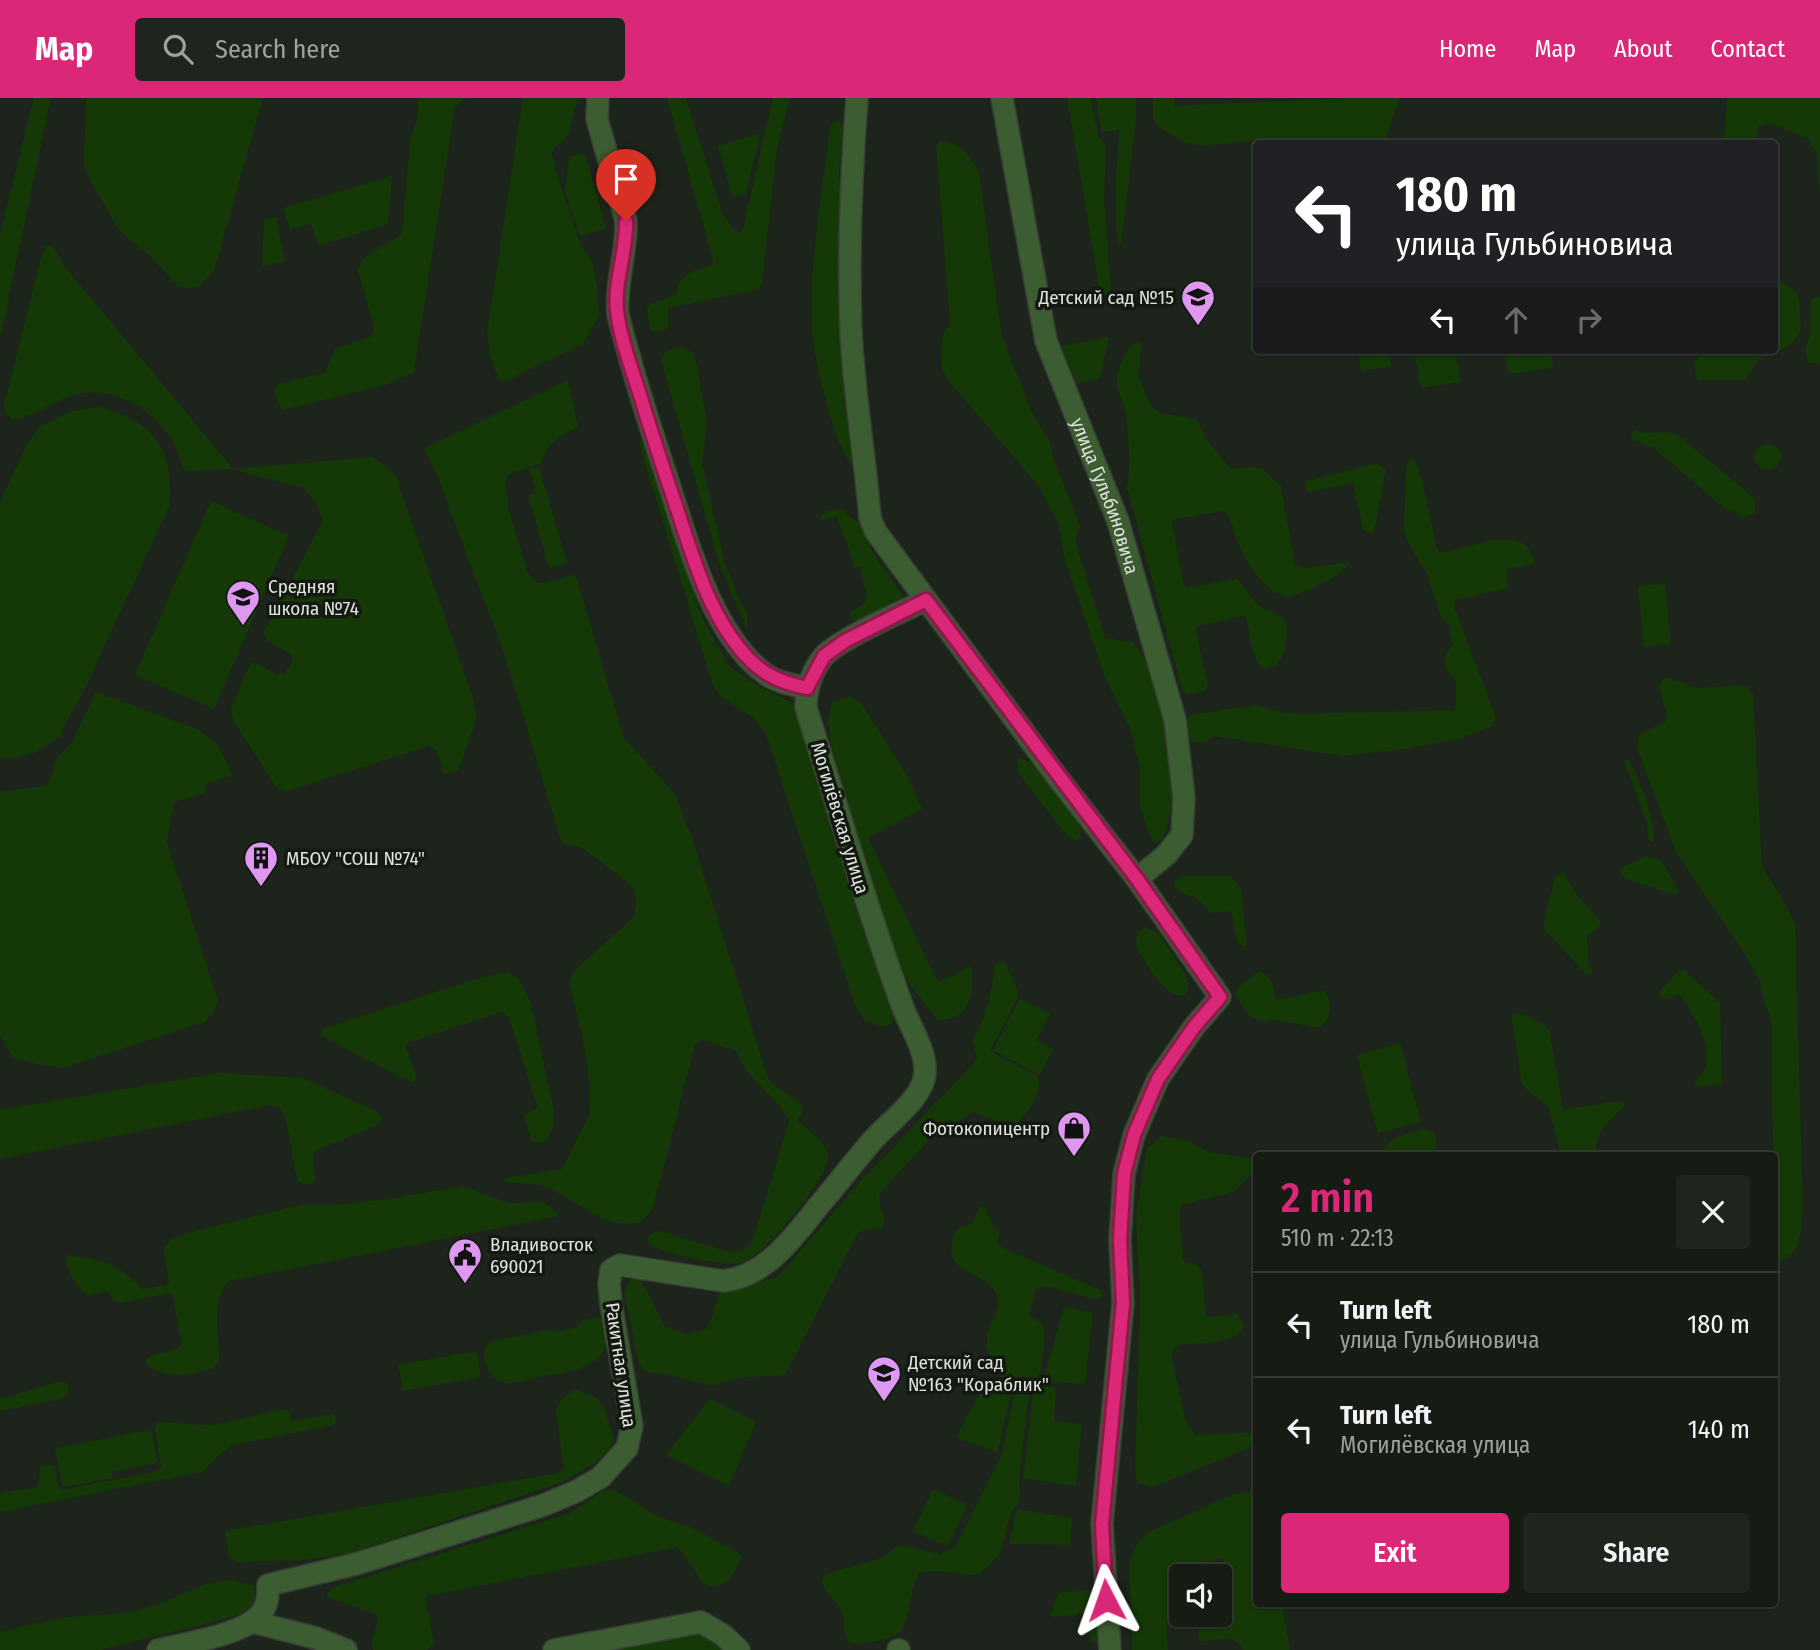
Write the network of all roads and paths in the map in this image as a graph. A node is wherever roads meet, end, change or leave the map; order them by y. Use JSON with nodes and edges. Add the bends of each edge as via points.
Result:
{"nodes":[{"id":1,"x":598,"y":98,"type":"edge"},
{"id":2,"x":857,"y":98,"type":"edge"},
{"id":3,"x":1002,"y":98,"type":"edge"},
{"id":4,"x":926,"y":600,"type":"junction"},
{"id":5,"x":807,"y":688,"type":"junction"},
{"id":6,"x":1137,"y":879,"type":"junction"},
{"id":7,"x":920,"y":1090,"type":"joint"},
{"id":8,"x":253,"y":1622,"type":"junction"},
{"id":9,"x":158,"y":1650,"type":"edge"},
{"id":10,"x":346,"y":1650,"type":"edge"},
{"id":11,"x":554,"y":1650,"type":"edge"},
{"id":12,"x":739,"y":1650,"type":"edge"},
{"id":13,"x":1110,"y":1650,"type":"edge"}],
"edges":[{"from":1,"to":5,"type":"street","via":[[597,119],[626,221],[618,315],[698,575],[723,624],[747,657],[768,676]]},
{"from":2,"to":4,"type":"street","via":[[850,250],[852,333],[870,518],[880,541]]},
{"from":3,"to":6,"type":"street","name":"улица Гульбиновича","via":[[1046,341],[1118,521],[1175,720],[1184,798],[1182,835]]},
{"from":4,"to":5,"type":"street","via":[[824,656]]},
{"from":4,"to":6,"type":"street"},
{"from":5,"to":7,"type":"street","name":"Могилёвская улица","via":[[806,708],[858,877],[926,1068]]},
{"from":6,"to":13,"type":"street","via":[[1220,997],[1158,1079],[1134,1135],[1124,1174],[1123,1303],[1102,1524]]},
{"from":7,"to":8,"type":"street","name":"Ракитная улица","via":[[779,1252],[750,1274],[723,1281],[620,1265],[611,1270],[611,1304],[632,1426],[627,1448],[601,1477],[544,1505],[356,1564],[268,1585],[263,1612]]},
{"from":8,"to":9,"type":"street"},
{"from":8,"to":10,"type":"street"},
{"from":11,"to":12,"type":"street","via":[[701,1622]]}]}
